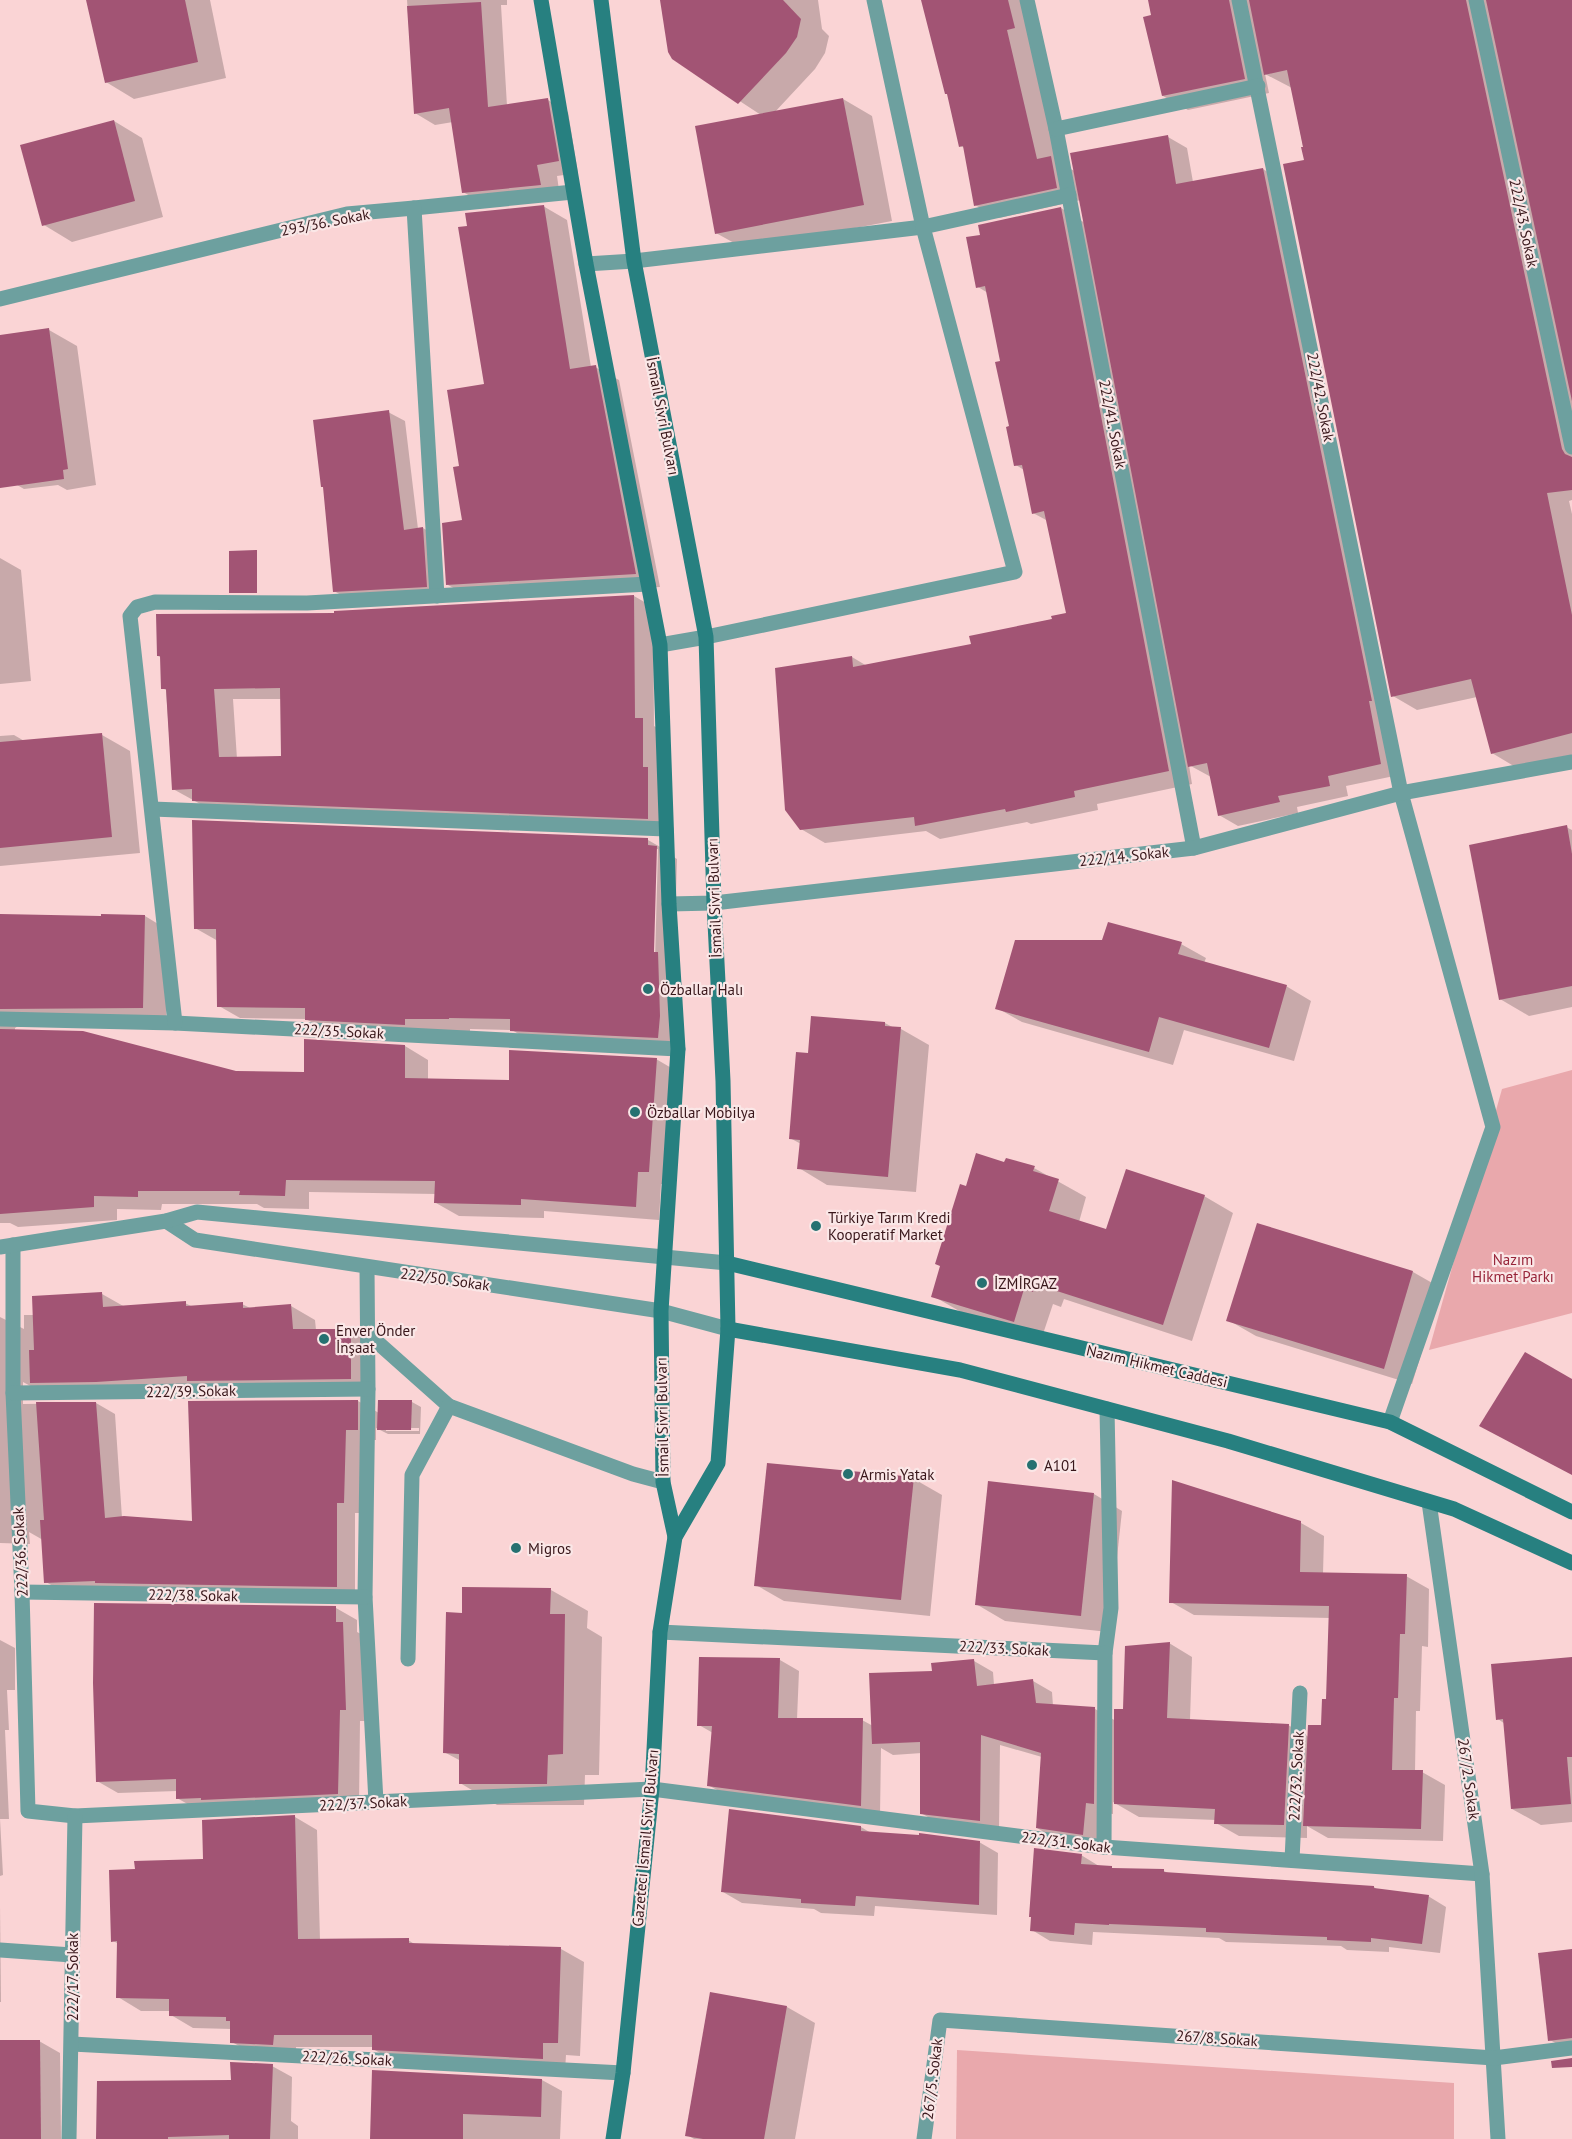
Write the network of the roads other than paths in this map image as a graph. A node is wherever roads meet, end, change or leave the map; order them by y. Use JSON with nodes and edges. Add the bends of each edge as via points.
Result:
{"nodes":[{"id":1,"x":541,"y":0,"type":"edge"},
{"id":2,"x":602,"y":0,"type":"edge"},
{"id":3,"x":874,"y":0,"type":"edge"},
{"id":4,"x":1027,"y":0,"type":"edge"},
{"id":5,"x":1239,"y":0,"type":"edge"},
{"id":6,"x":1476,"y":0,"type":"edge"},
{"id":7,"x":1258,"y":86,"type":"junction"},
{"id":8,"x":1056,"y":129,"type":"junction"},
{"id":9,"x":573,"y":192,"type":"junction"},
{"id":10,"x":1069,"y":195,"type":"junction"},
{"id":11,"x":414,"y":208,"type":"junction"},
{"id":12,"x":923,"y":227,"type":"junction"},
{"id":13,"x":634,"y":261,"type":"junction"},
{"id":14,"x":585,"y":264,"type":"junction"},
{"id":15,"x":0,"y":299,"type":"edge"},
{"id":16,"x":1572,"y":447,"type":"edge"},
{"id":17,"x":648,"y":584,"type":"junction"},
{"id":18,"x":437,"y":596,"type":"junction"},
{"id":19,"x":706,"y":637,"type":"junction"},
{"id":20,"x":660,"y":645,"type":"junction"},
{"id":21,"x":1572,"y":762,"type":"edge"},
{"id":22,"x":1401,"y":794,"type":"junction"},
{"id":23,"x":152,"y":809,"type":"junction"},
{"id":24,"x":666,"y":829,"type":"junction"},
{"id":25,"x":1194,"y":848,"type":"junction"},
{"id":26,"x":714,"y":903,"type":"junction"},
{"id":27,"x":669,"y":904,"type":"junction"},
{"id":28,"x":0,"y":1019,"type":"edge"},
{"id":29,"x":175,"y":1023,"type":"junction"},
{"id":30,"x":678,"y":1049,"type":"junction"},
{"id":31,"x":166,"y":1221,"type":"junction"},
{"id":32,"x":7,"y":1246,"type":"edge"},
{"id":33,"x":666,"y":1257,"type":"junction"},
{"id":34,"x":727,"y":1263,"type":"junction"},
{"id":35,"x":367,"y":1267,"type":"junction"},
{"id":36,"x":661,"y":1311,"type":"junction"},
{"id":37,"x":728,"y":1329,"type":"junction"},
{"id":38,"x":367,"y":1333,"type":"junction"},
{"id":39,"x":368,"y":1389,"type":"junction"},
{"id":40,"x":13,"y":1393,"type":"junction"},
{"id":41,"x":449,"y":1406,"type":"junction"},
{"id":42,"x":1107,"y":1409,"type":"junction"},
{"id":43,"x":1390,"y":1422,"type":"junction"},
{"id":44,"x":663,"y":1482,"type":"junction"},
{"id":45,"x":1429,"y":1502,"type":"junction"},
{"id":46,"x":1572,"y":1512,"type":"edge"},
{"id":47,"x":675,"y":1537,"type":"junction"},
{"id":48,"x":1572,"y":1563,"type":"edge"},
{"id":49,"x":22,"y":1592,"type":"junction"},
{"id":50,"x":365,"y":1597,"type":"junction"},
{"id":51,"x":660,"y":1632,"type":"junction"},
{"id":52,"x":1105,"y":1653,"type":"junction"},
{"id":53,"x":408,"y":1659,"type":"dead end"},
{"id":54,"x":1300,"y":1693,"type":"dead end"},
{"id":55,"x":651,"y":1790,"type":"junction"},
{"id":56,"x":376,"y":1802,"type":"junction"},
{"id":57,"x":75,"y":1815,"type":"junction"},
{"id":58,"x":1104,"y":1847,"type":"junction"},
{"id":59,"x":1292,"y":1860,"type":"junction"},
{"id":60,"x":1482,"y":1874,"type":"junction"},
{"id":61,"x":0,"y":1950,"type":"edge"},
{"id":62,"x":72,"y":1955,"type":"junction"},
{"id":63,"x":940,"y":2020,"type":"joint"},
{"id":64,"x":72,"y":2044,"type":"junction"},
{"id":65,"x":1572,"y":2048,"type":"edge"},
{"id":66,"x":1494,"y":2058,"type":"junction"},
{"id":67,"x":622,"y":2073,"type":"junction"},
{"id":68,"x":69,"y":2139,"type":"edge"},
{"id":69,"x":613,"y":2139,"type":"edge"},
{"id":70,"x":924,"y":2139,"type":"edge"},
{"id":71,"x":1498,"y":2139,"type":"edge"}],
"edges":[{"from":1,"to":9,"type":"main road","name":"İsmail Sivri Bulvarı"},
{"from":2,"to":13,"type":"main road","name":"İsmail Sivri Bulvarı"},
{"from":3,"to":12,"type":"street"},
{"from":4,"to":8,"type":"street","name":"222/41. Sokak"},
{"from":5,"to":7,"type":"street","name":"222/42. Sokak"},
{"from":6,"to":16,"type":"street","name":"222/43. Sokak"},
{"from":7,"to":8,"type":"street"},
{"from":7,"to":22,"type":"street","name":"222/42. Sokak"},
{"from":8,"to":10,"type":"street","name":"222/41. Sokak"},
{"from":9,"to":11,"type":"street","name":"293/36. Sokak"},
{"from":9,"to":14,"type":"main road","name":"İsmail Sivri Bulvarı"},
{"from":10,"to":12,"type":"street"},
{"from":10,"to":25,"type":"street","name":"222/41. Sokak"},
{"from":11,"to":15,"type":"street","name":"293/36. Sokak","via":[[347,214]]},
{"from":11,"to":18,"type":"street"},
{"from":12,"to":13,"type":"street"},
{"from":12,"to":19,"type":"street","via":[[1015,572]]},
{"from":13,"to":14,"type":"street"},
{"from":13,"to":19,"type":"main road","name":"İsmail Sivri Bulvarı"},
{"from":14,"to":17,"type":"main road","name":"İsmail Sivri Bulvarı"},
{"from":17,"to":18,"type":"street"},
{"from":17,"to":20,"type":"main road","name":"İsmail Sivri Bulvarı"},
{"from":18,"to":23,"type":"street","via":[[307,603],[155,602],[137,607],[130,616]]},
{"from":19,"to":20,"type":"street"},
{"from":19,"to":26,"type":"main road","name":"İsmail Sivri Bulvarı"},
{"from":20,"to":24,"type":"main road","name":"İsmail Sivri Bulvarı"},
{"from":21,"to":22,"type":"street","name":"222/14. Sokak"},
{"from":22,"to":25,"type":"street","name":"222/14. Sokak"},
{"from":22,"to":43,"type":"street","name":"222/42. Sokak","via":[[1493,1127]]},
{"from":23,"to":24,"type":"street"},
{"from":23,"to":29,"type":"street"},
{"from":24,"to":27,"type":"main road","name":"İsmail Sivri Bulvarı"},
{"from":25,"to":26,"type":"street","name":"222/14. Sokak"},
{"from":26,"to":27,"type":"street","name":"222/14. Sokak"},
{"from":26,"to":34,"type":"main road","name":"İsmail Sivri Bulvarı"},
{"from":27,"to":30,"type":"main road","name":"İsmail Sivri Bulvarı"},
{"from":28,"to":29,"type":"street","name":"222/35. Sokak"},
{"from":29,"to":30,"type":"street","name":"222/35. Sokak"},
{"from":30,"to":33,"type":"main road","name":"İsmail Sivri Bulvarı"},
{"from":31,"to":32,"type":"street"},
{"from":31,"to":33,"type":"street","via":[[197,1212]]},
{"from":31,"to":35,"type":"street","name":"222/50. Sokak","via":[[195,1240]]},
{"from":32,"to":40,"type":"street","name":"222/36. Sokak"},
{"from":33,"to":34,"type":"street"},
{"from":33,"to":36,"type":"main road","name":"İsmail Sivri Bulvarı"},
{"from":34,"to":37,"type":"main road","name":"İsmail Sivri Bulvarı"},
{"from":34,"to":43,"type":"main road","name":"Nazım Hikmet Caddesi"},
{"from":35,"to":36,"type":"street","name":"222/50. Sokak"},
{"from":35,"to":38,"type":"street"},
{"from":36,"to":37,"type":"street","name":"222/50. Sokak"},
{"from":36,"to":44,"type":"main road","name":"İsmail Sivri Bulvarı"},
{"from":37,"to":42,"type":"main road","via":[[960,1370]]},
{"from":37,"to":47,"type":"main road","name":"İsmail Sivri Bulvarı","via":[[718,1463]]},
{"from":38,"to":39,"type":"street"},
{"from":38,"to":41,"type":"street"},
{"from":39,"to":40,"type":"street","name":"222/39. Sokak"},
{"from":39,"to":50,"type":"street"},
{"from":40,"to":49,"type":"street","name":"222/36. Sokak"},
{"from":41,"to":44,"type":"street"},
{"from":41,"to":53,"type":"street","via":[[412,1475]]},
{"from":42,"to":45,"type":"main road"},
{"from":42,"to":52,"type":"street","via":[[1111,1608]]},
{"from":43,"to":46,"type":"main road","name":"Nazım Hikmet Caddesi"},
{"from":44,"to":47,"type":"main road","name":"İsmail Sivri Bulvarı"},
{"from":45,"to":48,"type":"main road","via":[[1454,1509]]},
{"from":45,"to":60,"type":"street","name":"267/2. Sokak"},
{"from":47,"to":51,"type":"main road","name":"Gazeteci İsmail Sivri Bulvarı"},
{"from":49,"to":50,"type":"street","name":"222/38. Sokak"},
{"from":49,"to":57,"type":"street","name":"222/36. Sokak","via":[[28,1811]]},
{"from":50,"to":56,"type":"street"},
{"from":51,"to":52,"type":"street","name":"222/33. Sokak"},
{"from":51,"to":55,"type":"main road","name":"Gazeteci İsmail Sivri Bulvarı"},
{"from":52,"to":58,"type":"street"},
{"from":54,"to":59,"type":"street","name":"222/32. Sokak"},
{"from":55,"to":56,"type":"street","name":"222/37. Sokak"},
{"from":55,"to":58,"type":"street","name":"222/31. Sokak"},
{"from":55,"to":67,"type":"main road","name":"Gazeteci İsmail Sivri Bulvarı"},
{"from":56,"to":57,"type":"street","name":"222/37. Sokak"},
{"from":57,"to":62,"type":"street","name":"222/17. Sokak"},
{"from":58,"to":59,"type":"street","name":"222/31. Sokak"},
{"from":59,"to":60,"type":"street","name":"222/31. Sokak"},
{"from":60,"to":66,"type":"street","name":"267/2. Sokak"},
{"from":61,"to":62,"type":"street"},
{"from":62,"to":64,"type":"street","name":"222/17. Sokak"},
{"from":63,"to":66,"type":"street","name":"267/8. Sokak"},
{"from":63,"to":70,"type":"street","name":"267/5. Sokak"},
{"from":64,"to":67,"type":"street","name":"222/26. Sokak"},
{"from":64,"to":68,"type":"street","name":"222/17. Sokak"},
{"from":65,"to":66,"type":"street"},
{"from":66,"to":71,"type":"street","name":"267/2. Sokak"},
{"from":67,"to":69,"type":"main road","name":"Gazeteci İsmail Sivri Bulvarı"}]}
